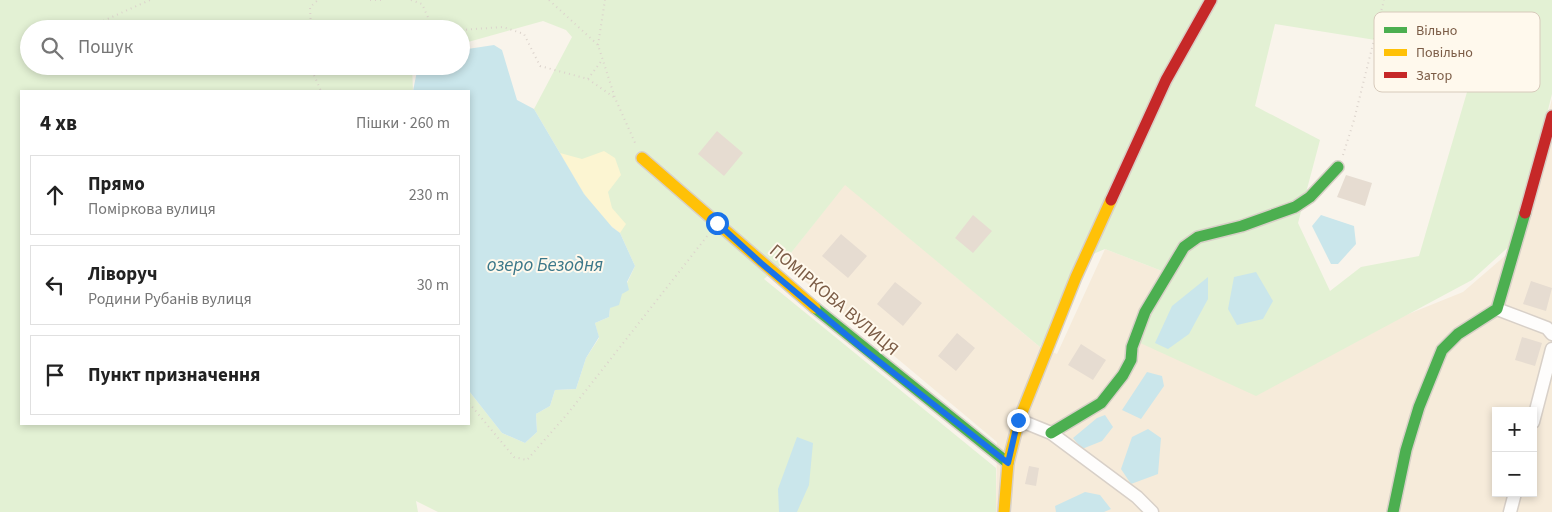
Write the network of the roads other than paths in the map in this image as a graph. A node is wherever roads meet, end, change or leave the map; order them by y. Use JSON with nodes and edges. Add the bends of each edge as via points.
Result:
{"nodes":[{"id":1,"x":1211,"y":0,"type":"edge"},
{"id":2,"x":1552,"y":116,"type":"edge"},
{"id":3,"x":642,"y":158,"type":"road end"},
{"id":4,"x":1338,"y":167,"type":"road end"},
{"id":5,"x":1497,"y":309,"type":"junction"},
{"id":6,"x":1552,"y":334,"type":"edge"},
{"id":7,"x":1552,"y":349,"type":"edge"},
{"id":8,"x":1537,"y":407,"type":"edge"},
{"id":9,"x":1018,"y":420,"type":"junction"},
{"id":10,"x":1051,"y":433,"type":"junction"},
{"id":11,"x":1008,"y":463,"type":"junction"},
{"id":12,"x":1514,"y":497,"type":"edge"},
{"id":13,"x":1004,"y":512,"type":"edge"},
{"id":14,"x":1152,"y":512,"type":"edge"},
{"id":15,"x":1393,"y":512,"type":"edge"},
{"id":16,"x":1510,"y":512,"type":"edge"}],
"edges":[{"from":1,"to":9,"type":"street","via":[[1166,80],[1078,271]]},
{"from":2,"to":5,"type":"street"},
{"from":3,"to":11,"type":"street","name":"ПОМІРКОВА ВУЛИЦЯ","via":[[862,348]]},
{"from":4,"to":10,"type":"street","via":[[1310,197],[1295,207],[1198,237],[1184,247],[1145,312],[1132,347],[1131,360],[1123,375],[1101,403]]},
{"from":5,"to":6,"type":"street","via":[[1547,328]]},
{"from":5,"to":15,"type":"street","via":[[1458,334],[1442,350],[1419,407]]},
{"from":7,"to":8,"type":"street"},
{"from":9,"to":10,"type":"street"},
{"from":9,"to":11,"type":"street"},
{"from":10,"to":14,"type":"street"},
{"from":11,"to":13,"type":"street"},
{"from":12,"to":16,"type":"street"}]}
